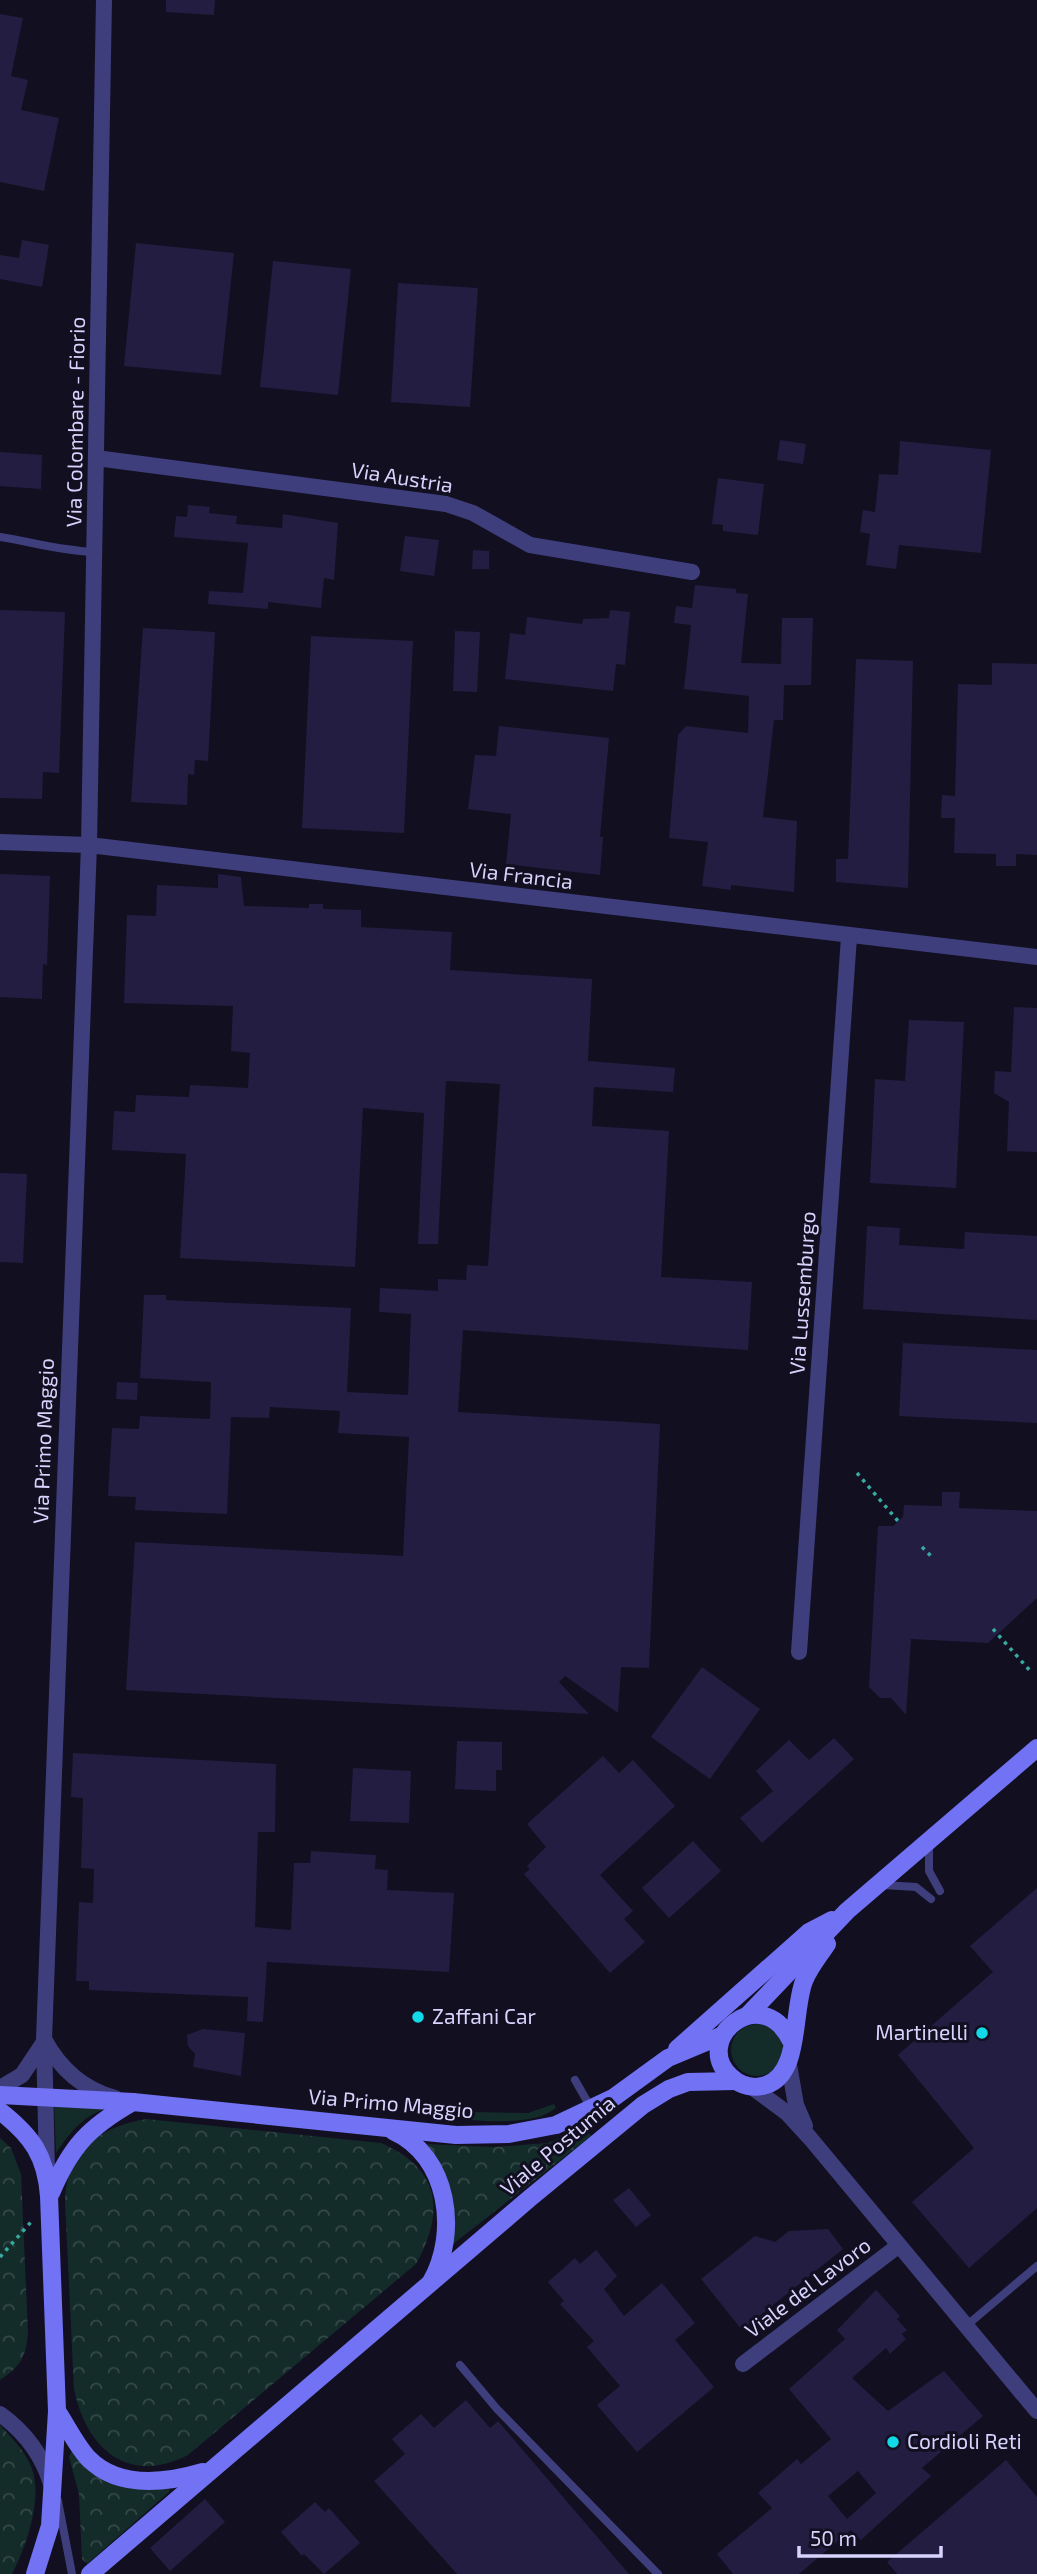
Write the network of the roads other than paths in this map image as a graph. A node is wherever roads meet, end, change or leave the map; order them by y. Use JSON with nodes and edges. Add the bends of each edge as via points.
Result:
{"nodes":[{"id":1,"x":104,"y":0,"type":"edge"},
{"id":2,"x":96,"y":458,"type":"junction"},
{"id":3,"x":0,"y":537,"type":"edge"},
{"id":4,"x":95,"y":552,"type":"junction"},
{"id":5,"x":692,"y":572,"type":"dead end"},
{"id":6,"x":0,"y":842,"type":"edge"},
{"id":7,"x":89,"y":845,"type":"junction"},
{"id":8,"x":849,"y":937,"type":"junction"},
{"id":9,"x":1037,"y":957,"type":"edge"},
{"id":10,"x":799,"y":1652,"type":"dead end"},
{"id":11,"x":1037,"y":1748,"type":"edge"},
{"id":12,"x":930,"y":1841,"type":"junction"},
{"id":13,"x":876,"y":1886,"type":"junction"},
{"id":14,"x":940,"y":1891,"type":"dead end"},
{"id":15,"x":931,"y":1899,"type":"dead end"},
{"id":16,"x":847,"y":1911,"type":"junction"},
{"id":17,"x":747,"y":2015,"type":"junction"},
{"id":18,"x":723,"y":2035,"type":"junction"},
{"id":19,"x":44,"y":2039,"type":"junction"},
{"id":20,"x":791,"y":2041,"type":"junction"},
{"id":21,"x":668,"y":2058,"type":"junction"},
{"id":22,"x":789,"y":2066,"type":"junction"},
{"id":23,"x":575,"y":2080,"type":"dead end"},
{"id":24,"x":744,"y":2084,"type":"junction"},
{"id":25,"x":0,"y":2088,"type":"edge"},
{"id":26,"x":0,"y":2095,"type":"edge"},
{"id":27,"x":43,"y":2097,"type":"junction"},
{"id":28,"x":133,"y":2102,"type":"junction"},
{"id":29,"x":592,"y":2110,"type":"junction"},
{"id":30,"x":0,"y":2111,"type":"edge"},
{"id":31,"x":386,"y":2127,"type":"junction"},
{"id":32,"x":810,"y":2138,"type":"junction"},
{"id":33,"x":47,"y":2170,"type":"junction"},
{"id":34,"x":49,"y":2196,"type":"junction"},
{"id":35,"x":898,"y":2246,"type":"junction"},
{"id":36,"x":1037,"y":2266,"type":"edge"},
{"id":37,"x":427,"y":2288,"type":"junction"},
{"id":38,"x":966,"y":2326,"type":"junction"},
{"id":39,"x":744,"y":2364,"type":"dead end"},
{"id":40,"x":460,"y":2365,"type":"dead end"},
{"id":41,"x":57,"y":2411,"type":"junction"},
{"id":42,"x":1037,"y":2411,"type":"edge"},
{"id":43,"x":0,"y":2414,"type":"edge"},
{"id":44,"x":209,"y":2471,"type":"junction"},
{"id":45,"x":53,"y":2489,"type":"junction"},
{"id":46,"x":35,"y":2574,"type":"edge"},
{"id":47,"x":72,"y":2574,"type":"edge"},
{"id":48,"x":90,"y":2574,"type":"edge"},
{"id":49,"x":658,"y":2574,"type":"edge"}],
"edges":[{"from":1,"to":2,"type":"street","name":"Via Colombare - Fiorio"},
{"from":2,"to":4,"type":"street","name":"Via Colombare - Fiorio"},
{"from":2,"to":5,"type":"street","name":"Via Austria","via":[[446,504],[473,513],[530,545]]},
{"from":3,"to":4,"type":"lane","via":[[63,551]]},
{"from":4,"to":7,"type":"street","name":"Via Colombare - Fiorio"},
{"from":6,"to":7,"type":"street","name":"Via Francia"},
{"from":7,"to":8,"type":"street","name":"Via Francia"},
{"from":7,"to":19,"type":"street","name":"Via Primo Maggio"},
{"from":8,"to":9,"type":"street","name":"Via Francia"},
{"from":8,"to":10,"type":"street","name":"Via Lussemburgo"},
{"from":11,"to":12,"type":"main road"},
{"from":12,"to":13,"type":"main road"},
{"from":12,"to":14,"type":"lane","via":[[929,1871]]},
{"from":13,"to":15,"type":"lane","via":[[916,1887]]},
{"from":13,"to":16,"type":"main road"},
{"from":16,"to":17,"type":"main road"},
{"from":16,"to":20,"type":"main road","via":[[805,1979]]},
{"from":16,"to":21,"type":"main road","via":[[809,1932]]},
{"from":17,"to":18,"type":"main road"},
{"from":17,"to":20,"type":"main road","via":[[770,2017]]},
{"from":18,"to":21,"type":"main road"},
{"from":18,"to":24,"type":"main road","via":[[720,2055],[728,2074]]},
{"from":19,"to":25,"type":"street","name":"Via Primo Maggio","via":[[22,2075]]},
{"from":19,"to":27,"type":"street","name":"Via Primo Maggio"},
{"from":19,"to":28,"type":"street","name":"Via Primo Maggio","via":[[57,2060],[84,2086]]},
{"from":20,"to":22,"type":"main road"},
{"from":21,"to":29,"type":"main road","name":"Via Primo Maggio"},
{"from":22,"to":24,"type":"main road","name":"Viale Postumia","via":[[773,2083]]},
{"from":22,"to":32,"type":"street","name":"Viale del Lavoro","via":[[796,2105]]},
{"from":23,"to":29,"type":"lane"},
{"from":24,"to":32,"type":"street","name":"Viale del Lavoro","via":[[787,2113]]},
{"from":24,"to":37,"type":"main road","name":"Viale Postumia","via":[[688,2082],[643,2105]]},
{"from":26,"to":27,"type":"main road"},
{"from":27,"to":28,"type":"main road"},
{"from":27,"to":33,"type":"street","name":"Via Primo Maggio"},
{"from":28,"to":31,"type":"main road","name":"Via Primo Maggio"},
{"from":28,"to":34,"type":"main road","via":[[78,2141]]},
{"from":29,"to":31,"type":"main road","name":"Via Primo Maggio","via":[[556,2125],[509,2134],[456,2135]]},
{"from":30,"to":33,"type":"main road","via":[[27,2135]]},
{"from":31,"to":37,"type":"main road","name":"Viale Postumia","via":[[426,2156],[444,2194],[446,2236]]},
{"from":32,"to":35,"type":"street","name":"Viale del Lavoro"},
{"from":33,"to":34,"type":"main road"},
{"from":34,"to":41,"type":"main road"},
{"from":35,"to":38,"type":"street","name":"Viale del Lavoro"},
{"from":35,"to":39,"type":"street","name":"Viale del Lavoro"},
{"from":36,"to":38,"type":"lane"},
{"from":37,"to":44,"type":"main road","name":"Viale Postumia"},
{"from":38,"to":42,"type":"street","name":"Viale del Lavoro"},
{"from":40,"to":49,"type":"lane"},
{"from":41,"to":44,"type":"main road","name":"Viale Postumia","via":[[88,2458],[112,2473],[150,2483]]},
{"from":41,"to":45,"type":"main road"},
{"from":43,"to":45,"type":"street","via":[[24,2434],[43,2462]]},
{"from":44,"to":48,"type":"main road","name":"Viale Postumia"},
{"from":45,"to":46,"type":"main road","via":[[50,2526]]},
{"from":45,"to":47,"type":"lane"}]}
